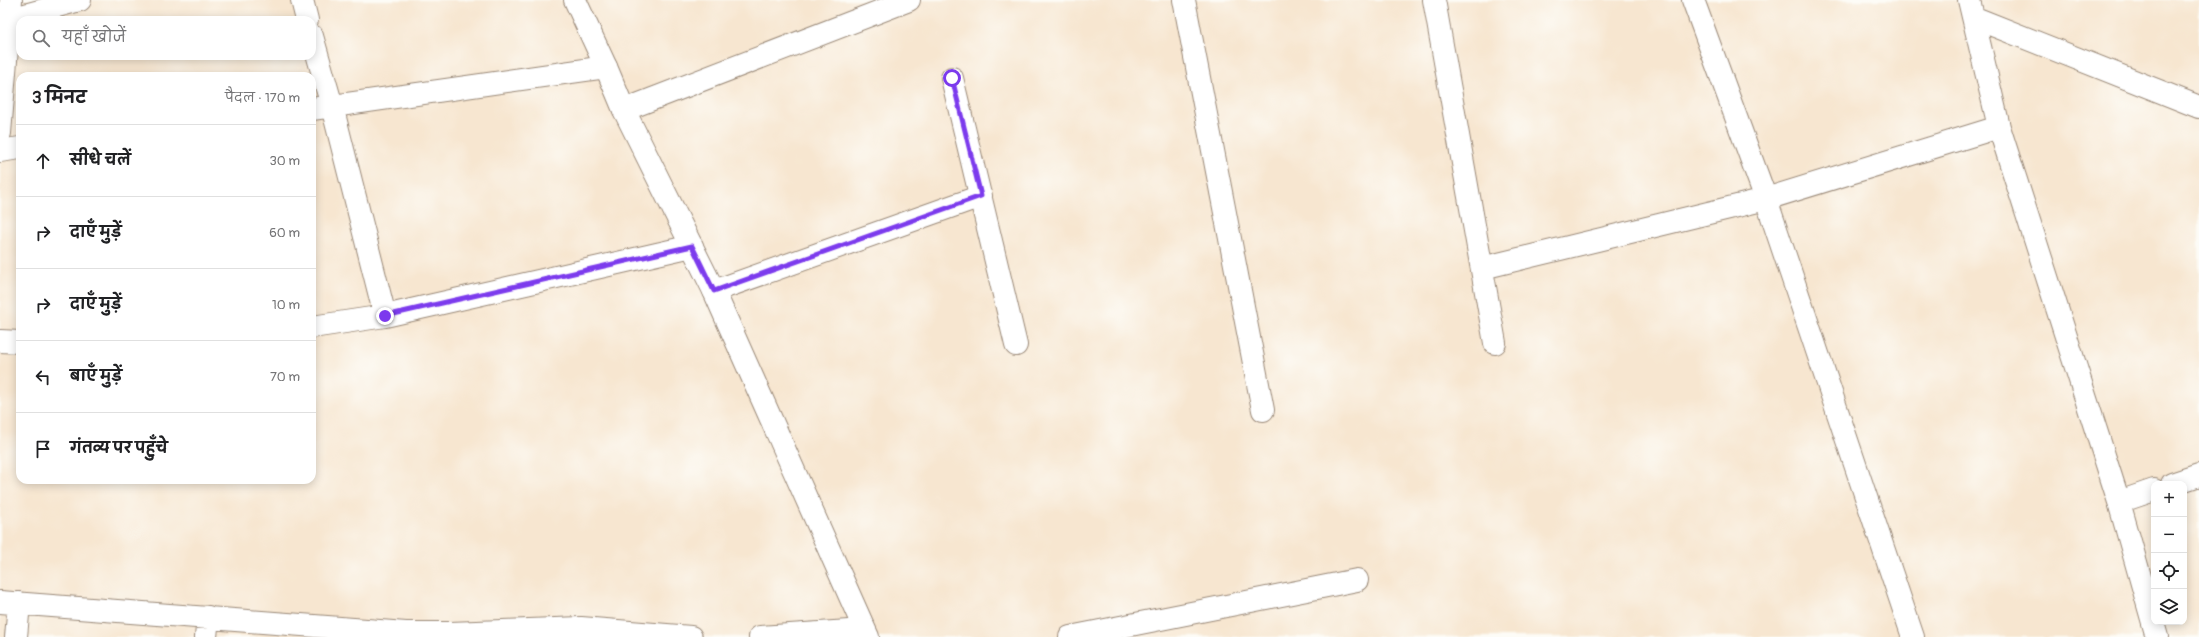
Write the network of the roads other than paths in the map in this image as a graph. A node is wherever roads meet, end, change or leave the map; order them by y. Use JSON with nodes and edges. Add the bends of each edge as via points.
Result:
{"nodes":[{"id":1,"x":80,"y":0,"type":"edge"},
{"id":2,"x":302,"y":0,"type":"edge"},
{"id":3,"x":575,"y":0,"type":"edge"},
{"id":4,"x":909,"y":0,"type":"edge"},
{"id":5,"x":1184,"y":0,"type":"edge"},
{"id":6,"x":1434,"y":0,"type":"edge"},
{"id":7,"x":1694,"y":0,"type":"edge"},
{"id":8,"x":11,"y":9,"type":"edge"},
{"id":9,"x":1972,"y":9,"type":"edge"},
{"id":10,"x":306,"y":16,"type":"edge"},
{"id":11,"x":315,"y":60,"type":"edge"},
{"id":12,"x":606,"y":67,"type":"junction"},
{"id":13,"x":952,"y":78,"type":"dead end"},
{"id":14,"x":1,"y":88,"type":"edge"},
{"id":15,"x":322,"y":107,"type":"edge"},
{"id":16,"x":2199,"y":107,"type":"edge"},
{"id":17,"x":624,"y":110,"type":"junction"},
{"id":18,"x":1999,"y":127,"type":"junction"},
{"id":19,"x":0,"y":133,"type":"edge"},
{"id":20,"x":16,"y":149,"type":"edge"},
{"id":21,"x":0,"y":151,"type":"edge"},
{"id":22,"x":981,"y":196,"type":"junction"},
{"id":23,"x":1766,"y":199,"type":"junction"},
{"id":24,"x":692,"y":246,"type":"junction"},
{"id":25,"x":1482,"y":268,"type":"junction"},
{"id":26,"x":714,"y":291,"type":"junction"},
{"id":27,"x":385,"y":316,"type":"junction"},
{"id":28,"x":316,"y":326,"type":"edge"},
{"id":29,"x":0,"y":341,"type":"edge"},
{"id":30,"x":16,"y":342,"type":"edge"},
{"id":31,"x":1495,"y":343,"type":"dead end"},
{"id":32,"x":1016,"y":345,"type":"dead end"},
{"id":33,"x":1263,"y":410,"type":"dead end"},
{"id":34,"x":2199,"y":475,"type":"edge"},
{"id":35,"x":2181,"y":481,"type":"edge"},
{"id":36,"x":2151,"y":491,"type":"edge"},
{"id":37,"x":2119,"y":502,"type":"junction"},
{"id":38,"x":1357,"y":580,"type":"dead end"},
{"id":39,"x":9,"y":602,"type":"edge"},
{"id":40,"x":207,"y":627,"type":"edge"},
{"id":41,"x":866,"y":634,"type":"edge"},
{"id":42,"x":16,"y":637,"type":"edge"},
{"id":43,"x":691,"y":637,"type":"edge"},
{"id":44,"x":760,"y":637,"type":"edge"},
{"id":45,"x":1070,"y":637,"type":"edge"},
{"id":46,"x":1913,"y":637,"type":"edge"},
{"id":47,"x":2157,"y":637,"type":"edge"}],
"edges":[{"from":1,"to":8,"type":"street"},
{"from":2,"to":10,"type":"street"},
{"from":3,"to":12,"type":"street"},
{"from":4,"to":17,"type":"street"},
{"from":5,"to":33,"type":"street"},
{"from":6,"to":25,"type":"street"},
{"from":7,"to":23,"type":"street"},
{"from":8,"to":14,"type":"street"},
{"from":9,"to":16,"type":"street"},
{"from":9,"to":18,"type":"street"},
{"from":11,"to":15,"type":"street"},
{"from":12,"to":15,"type":"street"},
{"from":12,"to":17,"type":"street"},
{"from":13,"to":22,"type":"street"},
{"from":14,"to":19,"type":"street"},
{"from":15,"to":27,"type":"street"},
{"from":17,"to":24,"type":"street"},
{"from":18,"to":23,"type":"street"},
{"from":18,"to":37,"type":"street"},
{"from":20,"to":21,"type":"street"},
{"from":22,"to":26,"type":"street"},
{"from":22,"to":32,"type":"street"},
{"from":23,"to":25,"type":"street"},
{"from":23,"to":46,"type":"street"},
{"from":24,"to":26,"type":"street"},
{"from":24,"to":27,"type":"street"},
{"from":25,"to":31,"type":"street"},
{"from":26,"to":41,"type":"street"},
{"from":27,"to":28,"type":"street"},
{"from":29,"to":30,"type":"street"},
{"from":34,"to":35,"type":"street"},
{"from":36,"to":37,"type":"street"},
{"from":37,"to":47,"type":"street"},
{"from":38,"to":45,"type":"street"},
{"from":39,"to":40,"type":"street"},
{"from":39,"to":42,"type":"street"},
{"from":40,"to":43,"type":"street","via":[[450,634],[581,628]]},
{"from":41,"to":44,"type":"street"}]}
